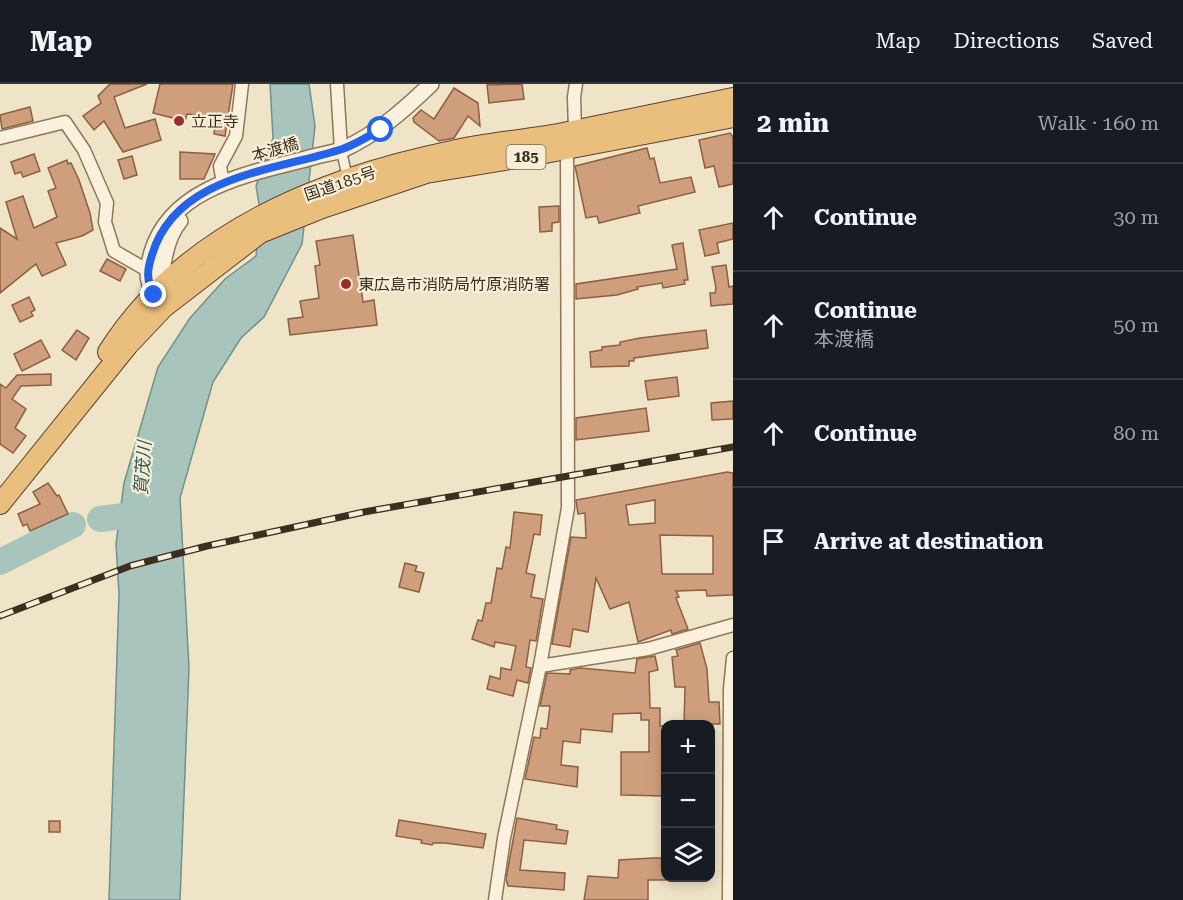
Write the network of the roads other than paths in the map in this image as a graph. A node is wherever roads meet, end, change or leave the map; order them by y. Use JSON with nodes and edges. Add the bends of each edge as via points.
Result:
{"nodes":[{"id":1,"x":242,"y":84,"type":"edge"},
{"id":2,"x":337,"y":84,"type":"edge"},
{"id":3,"x":431,"y":84,"type":"edge"},
{"id":4,"x":576,"y":84,"type":"edge"},
{"id":5,"x":733,"y":98,"type":"edge"},
{"id":6,"x":733,"y":117,"type":"edge"},
{"id":7,"x":575,"y":130,"type":"junction"},
{"id":8,"x":0,"y":138,"type":"edge"},
{"id":9,"x":567,"y":149,"type":"junction"},
{"id":10,"x":334,"y":151,"type":"junction"},
{"id":11,"x":348,"y":179,"type":"junction"},
{"id":12,"x":227,"y":182,"type":"junction"},
{"id":13,"x":147,"y":270,"type":"junction"},
{"id":14,"x":167,"y":296,"type":"junction"},
{"id":15,"x":0,"y":504,"type":"edge"},
{"id":16,"x":733,"y":625,"type":"edge"},
{"id":17,"x":733,"y":658,"type":"edge"},
{"id":18,"x":540,"y":666,"type":"junction"},
{"id":19,"x":495,"y":900,"type":"edge"},
{"id":20,"x":729,"y":900,"type":"edge"}],
"edges":[{"from":1,"to":12,"type":"street","via":[[236,136],[220,166]]},
{"from":2,"to":10,"type":"street"},
{"from":3,"to":10,"type":"street","name":"本渡橋","via":[[381,130]]},
{"from":4,"to":7,"type":"street"},
{"from":5,"to":7,"type":"highway","name":"国道185号","number":"185"},
{"from":6,"to":9,"type":"highway","name":"国道185号","number":"185"},
{"from":7,"to":9,"type":"street"},
{"from":7,"to":11,"type":"highway","name":"国道185号","number":"185","via":[[452,150]]},
{"from":8,"to":13,"type":"street","via":[[65,123],[84,150],[107,203],[105,222],[114,251]]},
{"from":9,"to":14,"type":"highway","name":"国道185号","number":"185","via":[[426,173],[322,208],[260,233]]},
{"from":9,"to":18,"type":"street","via":[[568,508]]},
{"from":10,"to":11,"type":"street"},
{"from":10,"to":12,"type":"street","name":"本渡橋"},
{"from":11,"to":14,"type":"highway","name":"国道185号","number":"185","via":[[265,212],[190,262]]},
{"from":12,"to":13,"type":"street","name":"本渡橋","via":[[175,212],[158,237]]},
{"from":12,"to":14,"type":"street","via":[[172,230],[165,249]]},
{"from":13,"to":14,"type":"street","via":[[148,285]]},
{"from":14,"to":15,"type":"highway","name":"国道185号","number":"185","via":[[118,336],[49,446]]},
{"from":16,"to":18,"type":"street","via":[[648,649]]},
{"from":17,"to":20,"type":"street"},
{"from":18,"to":19,"type":"street"}]}
